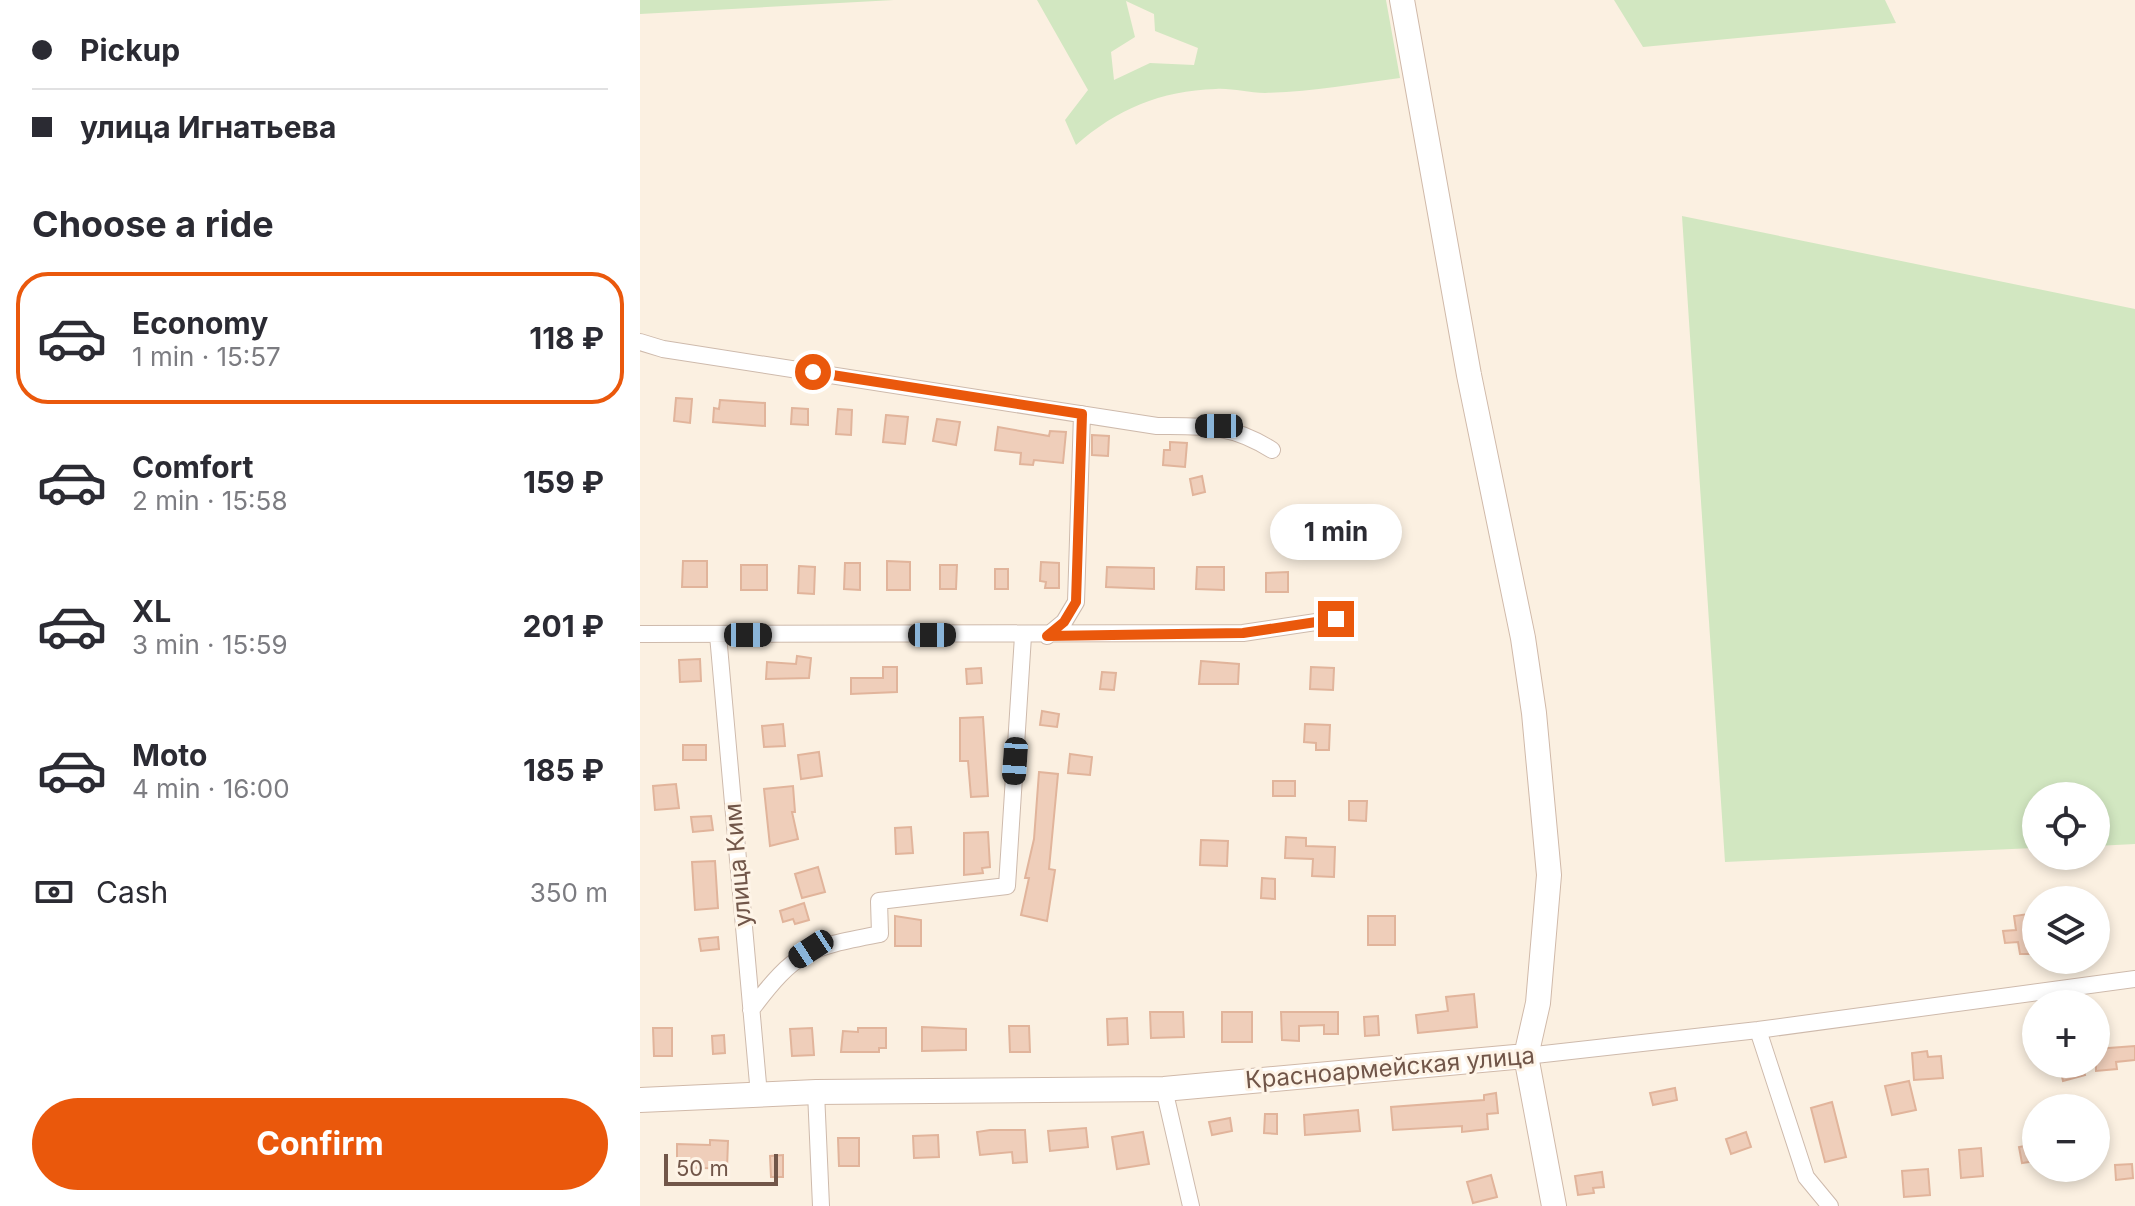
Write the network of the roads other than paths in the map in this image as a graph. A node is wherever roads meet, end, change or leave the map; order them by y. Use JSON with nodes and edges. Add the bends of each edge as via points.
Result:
{"nodes":[{"id":1,"x":1402,"y":0,"type":"edge"},
{"id":2,"x":640,"y":342,"type":"edge"},
{"id":3,"x":1082,"y":414,"type":"junction"},
{"id":4,"x":1272,"y":450,"type":"dead end"},
{"id":5,"x":1336,"y":619,"type":"dead end"},
{"id":6,"x":640,"y":634,"type":"edge"},
{"id":7,"x":718,"y":635,"type":"junction"},
{"id":8,"x":1023,"y":636,"type":"junction"},
{"id":9,"x":1047,"y":636,"type":"junction"},
{"id":10,"x":2135,"y":979,"type":"edge"},
{"id":11,"x":751,"y":1010,"type":"junction"},
{"id":12,"x":1758,"y":1030,"type":"junction"},
{"id":13,"x":1526,"y":1056,"type":"junction"},
{"id":14,"x":1164,"y":1089,"type":"junction"},
{"id":15,"x":816,"y":1092,"type":"junction"},
{"id":16,"x":759,"y":1095,"type":"junction"},
{"id":17,"x":640,"y":1100,"type":"edge"},
{"id":18,"x":821,"y":1206,"type":"edge"},
{"id":19,"x":1191,"y":1206,"type":"edge"},
{"id":20,"x":1554,"y":1206,"type":"edge"},
{"id":21,"x":1830,"y":1206,"type":"edge"}],
"edges":[{"from":1,"to":13,"type":"street","via":[[1534,713],[1549,875],[1540,992]]},
{"from":2,"to":3,"type":"street"},
{"from":3,"to":4,"type":"street","via":[[1157,426],[1219,426]]},
{"from":3,"to":9,"type":"street","via":[[1076,602]]},
{"from":5,"to":9,"type":"street","via":[[1243,633]]},
{"from":6,"to":7,"type":"street"},
{"from":7,"to":8,"type":"street"},
{"from":7,"to":11,"type":"street","name":"улица Ким"},
{"from":8,"to":9,"type":"street"},
{"from":8,"to":11,"type":"street","via":[[1007,886],[879,901],[880,934],[811,949],[780,972]]},
{"from":10,"to":12,"type":"street","name":"Красноармейская улица"},
{"from":11,"to":16,"type":"street","name":"улица Ким"},
{"from":12,"to":13,"type":"street","name":"Красноармейская улица"},
{"from":12,"to":21,"type":"street","via":[[1806,1177]]},
{"from":13,"to":14,"type":"street","name":"Красноармейская улица"},
{"from":13,"to":20,"type":"street"},
{"from":14,"to":15,"type":"street","name":"Красноармейская улица"},
{"from":14,"to":19,"type":"street"},
{"from":15,"to":16,"type":"street","name":"Красноармейская улица"},
{"from":15,"to":18,"type":"street"},
{"from":16,"to":17,"type":"street","name":"Красноармейская улица"}]}
